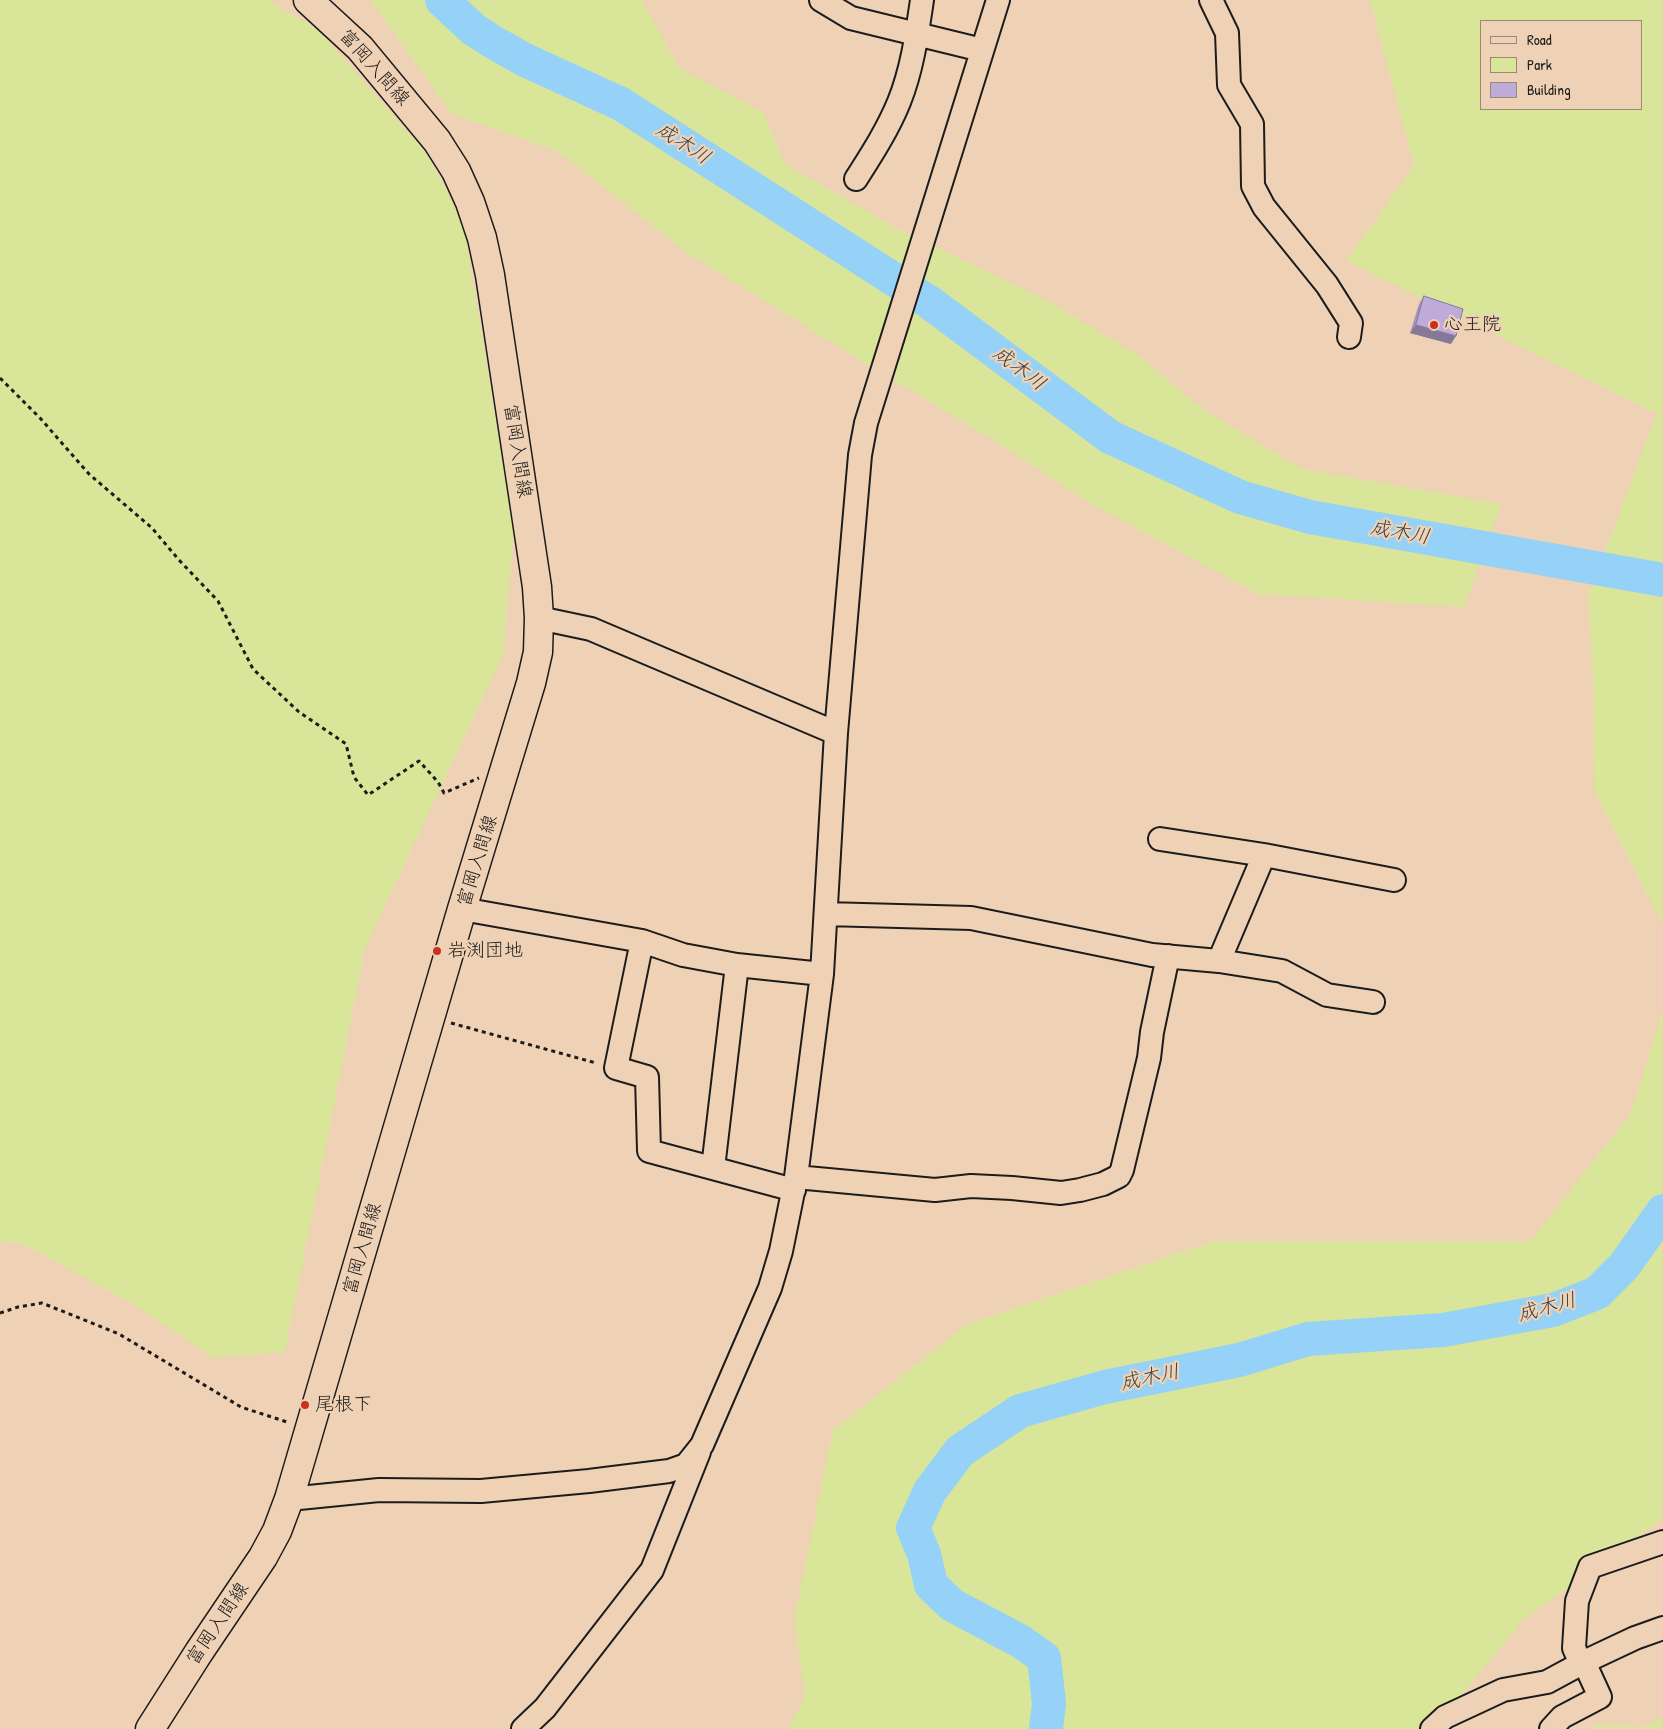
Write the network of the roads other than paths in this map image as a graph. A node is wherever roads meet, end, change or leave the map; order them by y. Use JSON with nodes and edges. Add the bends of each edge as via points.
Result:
{"nodes":[{"id":1,"x":308,"y":0,"type":"edge"},
{"id":2,"x":821,"y":0,"type":"edge"},
{"id":3,"x":922,"y":0,"type":"edge"},
{"id":4,"x":998,"y":0,"type":"edge"},
{"id":5,"x":1211,"y":0,"type":"edge"},
{"id":6,"x":917,"y":35,"type":"junction"},
{"id":7,"x":982,"y":50,"type":"junction"},
{"id":8,"x":856,"y":179,"type":"dead end"},
{"id":9,"x":1349,"y":337,"type":"dead end"},
{"id":10,"x":539,"y":618,"type":"junction"},
{"id":11,"x":836,"y":733,"type":"junction"},
{"id":12,"x":1160,"y":838,"type":"dead end"},
{"id":13,"x":1264,"y":855,"type":"junction"},
{"id":14,"x":1394,"y":880,"type":"dead end"},
{"id":15,"x":462,"y":909,"type":"junction"},
{"id":16,"x":826,"y":914,"type":"junction"},
{"id":17,"x":642,"y":941,"type":"junction"},
{"id":18,"x":1168,"y":956,"type":"junction"},
{"id":19,"x":1219,"y":961,"type":"junction"},
{"id":20,"x":737,"y":966,"type":"junction"},
{"id":21,"x":822,"y":974,"type":"junction"},
{"id":22,"x":1373,"y":1002,"type":"dead end"},
{"id":23,"x":713,"y":1168,"type":"junction"},
{"id":24,"x":795,"y":1183,"type":"junction"},
{"id":25,"x":702,"y":1444,"type":"junction"},
{"id":26,"x":289,"y":1499,"type":"junction"},
{"id":27,"x":1663,"y":1542,"type":"edge"},
{"id":28,"x":1663,"y":1628,"type":"edge"},
{"id":29,"x":1582,"y":1663,"type":"junction"},
{"id":30,"x":150,"y":1729,"type":"edge"},
{"id":31,"x":523,"y":1729,"type":"edge"},
{"id":32,"x":1432,"y":1729,"type":"edge"},
{"id":33,"x":1551,"y":1729,"type":"edge"}],
"edges":[{"from":1,"to":10,"type":"main road","name":"富岡入間線","via":[[360,48],[437,141],[470,202],[490,275],[531,540]]},
{"from":2,"to":6,"type":"street","via":[[851,18]]},
{"from":3,"to":6,"type":"street"},
{"from":4,"to":7,"type":"street"},
{"from":5,"to":9,"type":"street","via":[[1227,33],[1229,85],[1252,124],[1253,186],[1264,207],[1332,292],[1351,323]]},
{"from":6,"to":7,"type":"street"},
{"from":6,"to":8,"type":"street","via":[[899,101]]},
{"from":7,"to":11,"type":"street","via":[[866,423],[860,455]]},
{"from":10,"to":11,"type":"street","via":[[591,629]]},
{"from":10,"to":15,"type":"main road","name":"富岡入間線","via":[[538,652],[531,683]]},
{"from":11,"to":16,"type":"street"},
{"from":12,"to":13,"type":"street"},
{"from":13,"to":14,"type":"street"},
{"from":13,"to":19,"type":"street"},
{"from":15,"to":17,"type":"street"},
{"from":15,"to":26,"type":"main road","name":"富岡入間線"},
{"from":16,"to":18,"type":"street","via":[[971,918]]},
{"from":16,"to":21,"type":"street"},
{"from":17,"to":20,"type":"street","via":[[683,955]]},
{"from":17,"to":23,"type":"street","via":[[616,1068],[647,1077],[649,1151]]},
{"from":18,"to":19,"type":"street"},
{"from":18,"to":24,"type":"street","via":[[1149,1058],[1119,1176],[1103,1184],[1061,1193],[971,1186],[935,1190]]},
{"from":19,"to":22,"type":"street","via":[[1282,971],[1327,995]]},
{"from":20,"to":21,"type":"street"},
{"from":20,"to":23,"type":"street"},
{"from":21,"to":24,"type":"street"},
{"from":23,"to":24,"type":"street"},
{"from":24,"to":25,"type":"street","via":[[770,1288]]},
{"from":25,"to":26,"type":"street","via":[[686,1465],[668,1471],[481,1491],[379,1490]]},
{"from":25,"to":31,"type":"street","via":[[652,1570],[545,1708]]},
{"from":26,"to":30,"type":"main road","name":"富岡入間線","via":[[263,1557]]},
{"from":27,"to":29,"type":"street","via":[[1590,1567],[1577,1601],[1574,1648]]},
{"from":28,"to":29,"type":"street"},
{"from":29,"to":32,"type":"street","via":[[1547,1682],[1503,1690],[1445,1717]]},
{"from":29,"to":33,"type":"street","via":[[1600,1697],[1562,1716]]}]}
